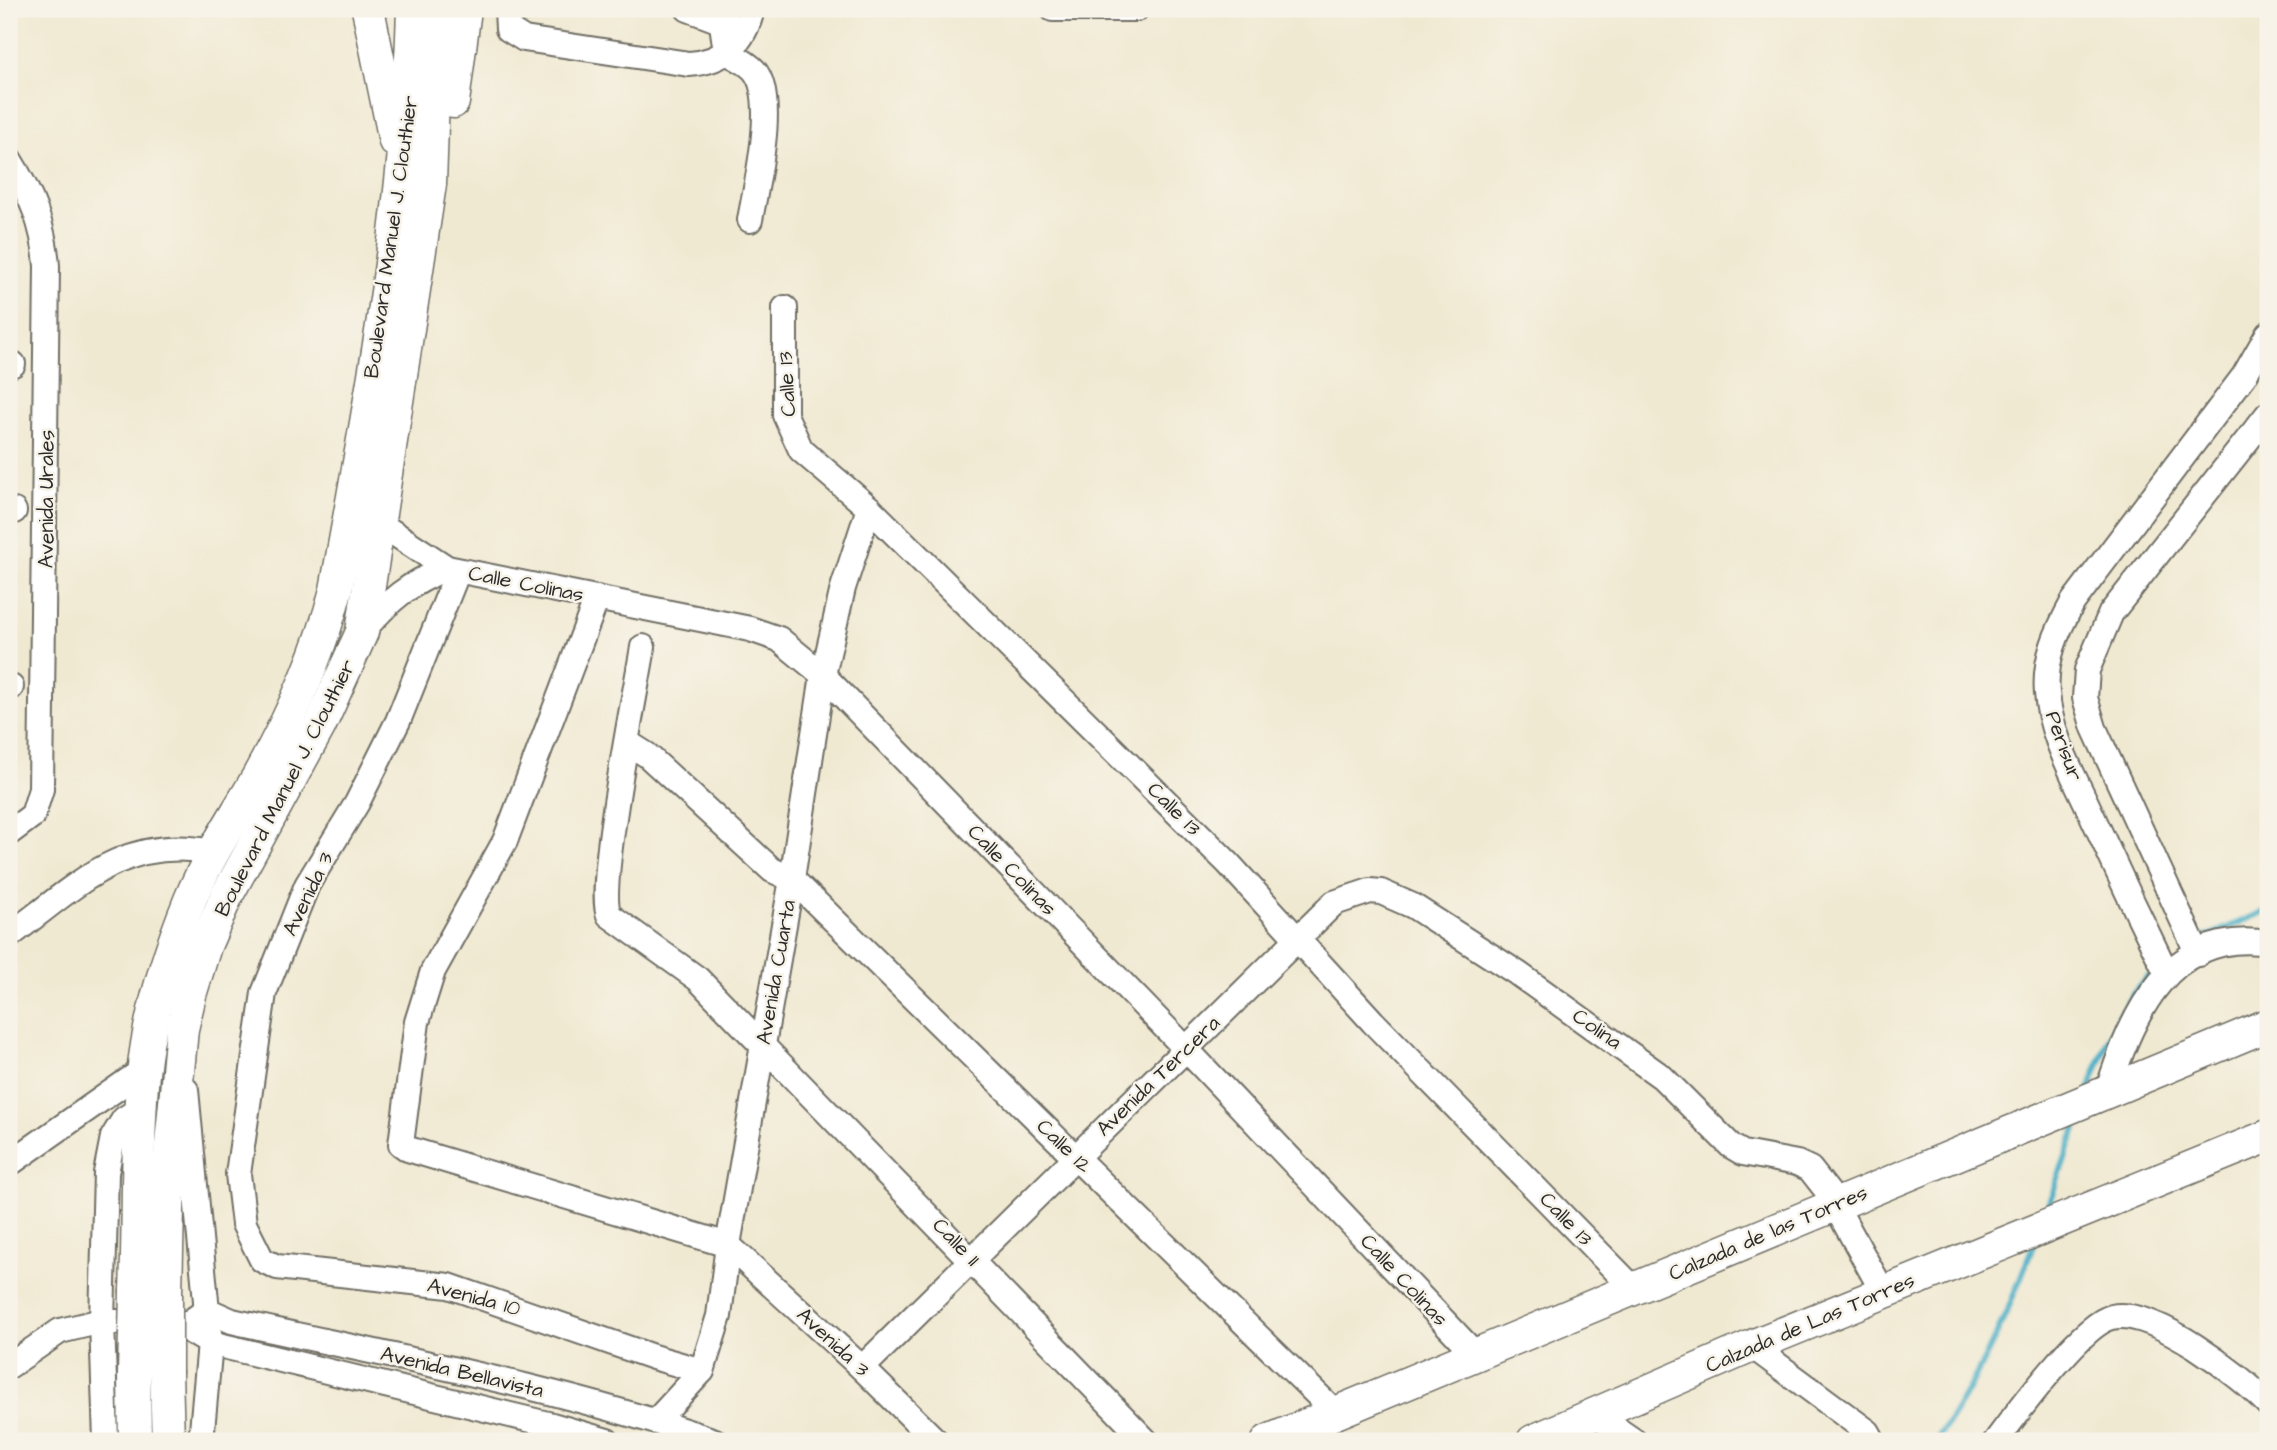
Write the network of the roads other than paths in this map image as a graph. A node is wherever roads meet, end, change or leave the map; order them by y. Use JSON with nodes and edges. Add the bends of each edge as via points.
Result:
{"nodes":[{"id":1,"x":368,"y":9,"type":"edge"},
{"id":2,"x":413,"y":9,"type":"edge"},
{"id":3,"x":436,"y":9,"type":"edge"},
{"id":4,"x":465,"y":9,"type":"edge"},
{"id":5,"x":507,"y":9,"type":"edge"},
{"id":6,"x":688,"y":9,"type":"edge"},
{"id":7,"x":1053,"y":9,"type":"edge"},
{"id":8,"x":1136,"y":9,"type":"edge"},
{"id":9,"x":723,"y":16,"type":"edge"},
{"id":10,"x":750,"y":20,"type":"edge"},
{"id":11,"x":726,"y":52,"type":"junction"},
{"id":12,"x":9,"y":159,"type":"edge"},
{"id":13,"x":416,"y":178,"type":"junction"},
{"id":14,"x":750,"y":220,"type":"dead end"},
{"id":15,"x":785,"y":308,"type":"dead end"},
{"id":16,"x":2268,"y":334,"type":"edge"},
{"id":17,"x":2268,"y":414,"type":"edge"},
{"id":18,"x":2159,"y":491,"type":"junction"},
{"id":19,"x":869,"y":508,"type":"junction"},
{"id":20,"x":2190,"y":512,"type":"junction"},
{"id":21,"x":380,"y":524,"type":"junction"},
{"id":22,"x":452,"y":569,"type":"junction"},
{"id":23,"x":597,"y":598,"type":"junction"},
{"id":24,"x":362,"y":632,"type":"junction"},
{"id":25,"x":643,"y":648,"type":"dead end"},
{"id":26,"x":823,"y":675,"type":"junction"},
{"id":27,"x":628,"y":743,"type":"junction"},
{"id":28,"x":9,"y":834,"type":"edge"},
{"id":29,"x":212,"y":852,"type":"junction"},
{"id":30,"x":792,"y":880,"type":"junction"},
{"id":31,"x":1334,"y":902,"type":"joint"},
{"id":32,"x":9,"y":936,"type":"edge"},
{"id":33,"x":1297,"y":938,"type":"junction"},
{"id":34,"x":2268,"y":943,"type":"edge"},
{"id":35,"x":2198,"y":954,"type":"junction"},
{"id":36,"x":2167,"y":974,"type":"junction"},
{"id":37,"x":2268,"y":1025,"type":"edge"},
{"id":38,"x":182,"y":1044,"type":"junction"},
{"id":39,"x":764,"y":1044,"type":"junction"},
{"id":40,"x":1187,"y":1050,"type":"junction"},
{"id":41,"x":143,"y":1070,"type":"junction"},
{"id":42,"x":2108,"y":1090,"type":"junction"},
{"id":43,"x":140,"y":1110,"type":"junction"},
{"id":44,"x":2268,"y":1136,"type":"edge"},
{"id":45,"x":1075,"y":1157,"type":"junction"},
{"id":46,"x":9,"y":1164,"type":"edge"},
{"id":47,"x":1835,"y":1206,"type":"junction"},
{"id":48,"x":250,"y":1239,"type":"joint"},
{"id":49,"x":728,"y":1245,"type":"junction"},
{"id":50,"x":972,"y":1259,"type":"junction"},
{"id":51,"x":1634,"y":1289,"type":"junction"},
{"id":52,"x":151,"y":1291,"type":"junction"},
{"id":53,"x":1883,"y":1292,"type":"junction"},
{"id":54,"x":207,"y":1310,"type":"junction"},
{"id":55,"x":102,"y":1321,"type":"junction"},
{"id":56,"x":183,"y":1326,"type":"junction"},
{"id":57,"x":209,"y":1343,"type":"junction"},
{"id":58,"x":1752,"y":1346,"type":"junction"},
{"id":59,"x":1474,"y":1353,"type":"junction"},
{"id":60,"x":9,"y":1366,"type":"edge"},
{"id":61,"x":862,"y":1368,"type":"junction"},
{"id":62,"x":702,"y":1371,"type":"junction"},
{"id":63,"x":2268,"y":1404,"type":"edge"},
{"id":64,"x":1335,"y":1412,"type":"junction"},
{"id":65,"x":1596,"y":1415,"type":"junction"},
{"id":66,"x":656,"y":1421,"type":"junction"},
{"id":67,"x":106,"y":1441,"type":"edge"},
{"id":68,"x":135,"y":1441,"type":"edge"},
{"id":69,"x":168,"y":1441,"type":"edge"},
{"id":70,"x":201,"y":1441,"type":"edge"},
{"id":71,"x":607,"y":1441,"type":"edge"},
{"id":72,"x":715,"y":1441,"type":"edge"},
{"id":73,"x":936,"y":1441,"type":"edge"},
{"id":74,"x":1146,"y":1441,"type":"edge"},
{"id":75,"x":1268,"y":1441,"type":"edge"},
{"id":76,"x":1533,"y":1441,"type":"edge"},
{"id":77,"x":1634,"y":1441,"type":"edge"},
{"id":78,"x":1873,"y":1441,"type":"edge"},
{"id":79,"x":1996,"y":1441,"type":"edge"}],
"edges":[{"from":1,"to":13,"type":"main road"},
{"from":2,"to":13,"type":"main road","name":"Boulevard Manuel J. Clouthier"},
{"from":3,"to":13,"type":"main road","name":"Boulevard Manuel J. Clouthier"},
{"from":4,"to":13,"type":"main road","via":[[441,157]]},
{"from":5,"to":11,"type":"street","via":[[508,29],[524,38],[689,64]]},
{"from":6,"to":9,"type":"street"},
{"from":7,"to":8,"type":"street"},
{"from":9,"to":10,"type":"street"},
{"from":9,"to":11,"type":"street"},
{"from":10,"to":11,"type":"street"},
{"from":11,"to":14,"type":"street","via":[[754,69],[763,86],[765,119]]},
{"from":12,"to":28,"type":"street","name":"Avenida Urales","via":[[26,186],[42,227],[47,279],[41,789],[33,816]]},
{"from":13,"to":21,"type":"main road","name":"Boulevard Manuel J. Clouthier"},
{"from":13,"to":29,"type":"main road","name":"Boulevard Manuel J. Clouthier","via":[[327,628],[295,705]]},
{"from":15,"to":19,"type":"street","name":"Calle 13","via":[[785,415],[792,436],[801,450]]},
{"from":16,"to":18,"type":"street","name":"Perisur","via":[[2245,376]]},
{"from":17,"to":20,"type":"street","name":"Perisur"},
{"from":18,"to":20,"type":"street"},
{"from":18,"to":36,"type":"street","name":"Perisur","via":[[2073,602],[2048,659],[2047,693],[2052,723],[2068,763]]},
{"from":19,"to":26,"type":"street","name":"Avenida Cuarta","via":[[843,588]]},
{"from":19,"to":33,"type":"street","name":"Calle 13","via":[[1228,863]]},
{"from":20,"to":35,"type":"street","name":"Perisur","via":[[2111,613],[2087,670],[2085,698],[2108,761]]},
{"from":21,"to":22,"type":"street","name":"Calle Colinas"},
{"from":21,"to":24,"type":"main road","name":"Boulevard Manuel J. Clouthier"},
{"from":22,"to":23,"type":"street","name":"Calle Colinas"},
{"from":22,"to":24,"type":"street","name":"Calle Colinas","via":[[415,581],[387,602]]},
{"from":22,"to":48,"type":"street","name":"Avenida 3","via":[[398,721],[357,803],[307,885],[264,993],[238,1174]]},
{"from":23,"to":26,"type":"street","name":"Calle Colinas","via":[[750,629],[779,639]]},
{"from":23,"to":49,"type":"street","via":[[505,841],[433,971],[418,1022],[401,1144]]},
{"from":24,"to":38,"type":"main road","name":"Boulevard Manuel J. Clouthier","via":[[326,713],[255,840],[205,946],[184,1017]]},
{"from":25,"to":27,"type":"street"},
{"from":26,"to":30,"type":"street","name":"Avenida Cuarta"},
{"from":26,"to":40,"type":"street","name":"Calle Colinas"},
{"from":27,"to":30,"type":"street","name":"Calle 12","via":[[647,755],[772,870]]},
{"from":27,"to":39,"type":"street","name":"Calle 11","via":[[609,854],[606,910],[613,921],[698,979]]},
{"from":29,"to":32,"type":"street","name":"Boulevard Manuel J. Clouthier","via":[[183,846],[130,855],[98,869]]},
{"from":29,"to":41,"type":"main road","name":"Boulevard Manuel J. Clouthier","via":[[174,941]]},
{"from":30,"to":39,"type":"street","name":"Avenida Cuarta"},
{"from":30,"to":45,"type":"street","name":"Calle 12"},
{"from":31,"to":33,"type":"street","name":"Avenida Tercera"},
{"from":31,"to":47,"type":"street","name":"Colina","via":[[1359,892],[1381,892],[1434,918],[1652,1069],[1731,1146],[1810,1170]]},
{"from":33,"to":40,"type":"street","name":"Avenida Tercera"},
{"from":33,"to":51,"type":"street","name":"Calle 13"},
{"from":34,"to":35,"type":"street","via":[[2239,943]]},
{"from":35,"to":36,"type":"street"},
{"from":36,"to":42,"type":"street","via":[[2139,1011]]},
{"from":37,"to":42,"type":"main road","name":"Calzada de las Torres"},
{"from":38,"to":52,"type":"main road","name":"Boulevard Manuel J. Clouthier"},
{"from":38,"to":54,"type":"street"},
{"from":39,"to":49,"type":"street","name":"Avenida Cuarta"},
{"from":39,"to":50,"type":"street","name":"Calle 11"},
{"from":40,"to":45,"type":"street","name":"Avenida Tercera"},
{"from":40,"to":59,"type":"street","name":"Calle Colinas"},
{"from":41,"to":43,"type":"main road","name":"Boulevard Manuel J. Clouthier"},
{"from":41,"to":46,"type":"street"},
{"from":42,"to":47,"type":"main road","name":"Calzada de las Torres"},
{"from":43,"to":52,"type":"main road","name":"Boulevard Manuel J. Clouthier"},
{"from":43,"to":55,"type":"street","via":[[124,1119],[108,1152]]},
{"from":44,"to":53,"type":"main road","name":"Calzada de Las Torres"},
{"from":45,"to":50,"type":"street","name":"Avenida Tercera"},
{"from":45,"to":64,"type":"street","name":"Calle 12"},
{"from":47,"to":51,"type":"main road","name":"Calzada de las Torres"},
{"from":47,"to":53,"type":"street","name":"Colina"},
{"from":48,"to":62,"type":"street","name":"Avenida 10","via":[[262,1260],[277,1267],[449,1286]]},
{"from":49,"to":61,"type":"street","name":"Avenida 3"},
{"from":49,"to":62,"type":"street","name":"Avenida Cuarta","via":[[719,1316]]},
{"from":50,"to":61,"type":"street","name":"Avenida Tercera"},
{"from":50,"to":74,"type":"street","name":"Calle 11"},
{"from":51,"to":59,"type":"main road","name":"Calzada de las Torres"},
{"from":52,"to":68,"type":"main road","name":"Boulevard Manuel J. Clouthier","bridge":true,"via":[[134,1374]]},
{"from":52,"to":69,"type":"main road","name":"Boulevard Manuel J. Clouthier","bridge":true,"via":[[166,1373]]},
{"from":53,"to":58,"type":"main road","name":"Calzada de Las Torres"},
{"from":54,"to":56,"type":"street"},
{"from":54,"to":57,"type":"street"},
{"from":54,"to":66,"type":"street","name":"Avenida Bellavista","via":[[232,1321],[542,1390]]},
{"from":55,"to":56,"type":"street"},
{"from":55,"to":60,"type":"street","via":[[60,1331]]},
{"from":55,"to":67,"type":"street"},
{"from":56,"to":57,"type":"street","name":"Avenida Bellavista"},
{"from":57,"to":70,"type":"street"},
{"from":57,"to":71,"type":"street","name":"Avenida Bellavista"},
{"from":58,"to":65,"type":"main road","name":"Calzada de Las Torres"},
{"from":58,"to":78,"type":"street","via":[[1868,1432]]},
{"from":59,"to":64,"type":"main road","name":"Calzada de las Torres"},
{"from":61,"to":73,"type":"street","name":"Avenida 3"},
{"from":62,"to":66,"type":"street","name":"Avenida Cuarta"},
{"from":63,"to":79,"type":"street","via":[[2221,1361],[2178,1336],[2115,1316],[2080,1339]]},
{"from":64,"to":75,"type":"main road","name":"Calzada de las Torres"},
{"from":65,"to":76,"type":"main road","name":"Calzada de Las Torres"},
{"from":65,"to":77,"type":"street"},
{"from":66,"to":72,"type":"street","name":"Avenida Bellavista"}]}
